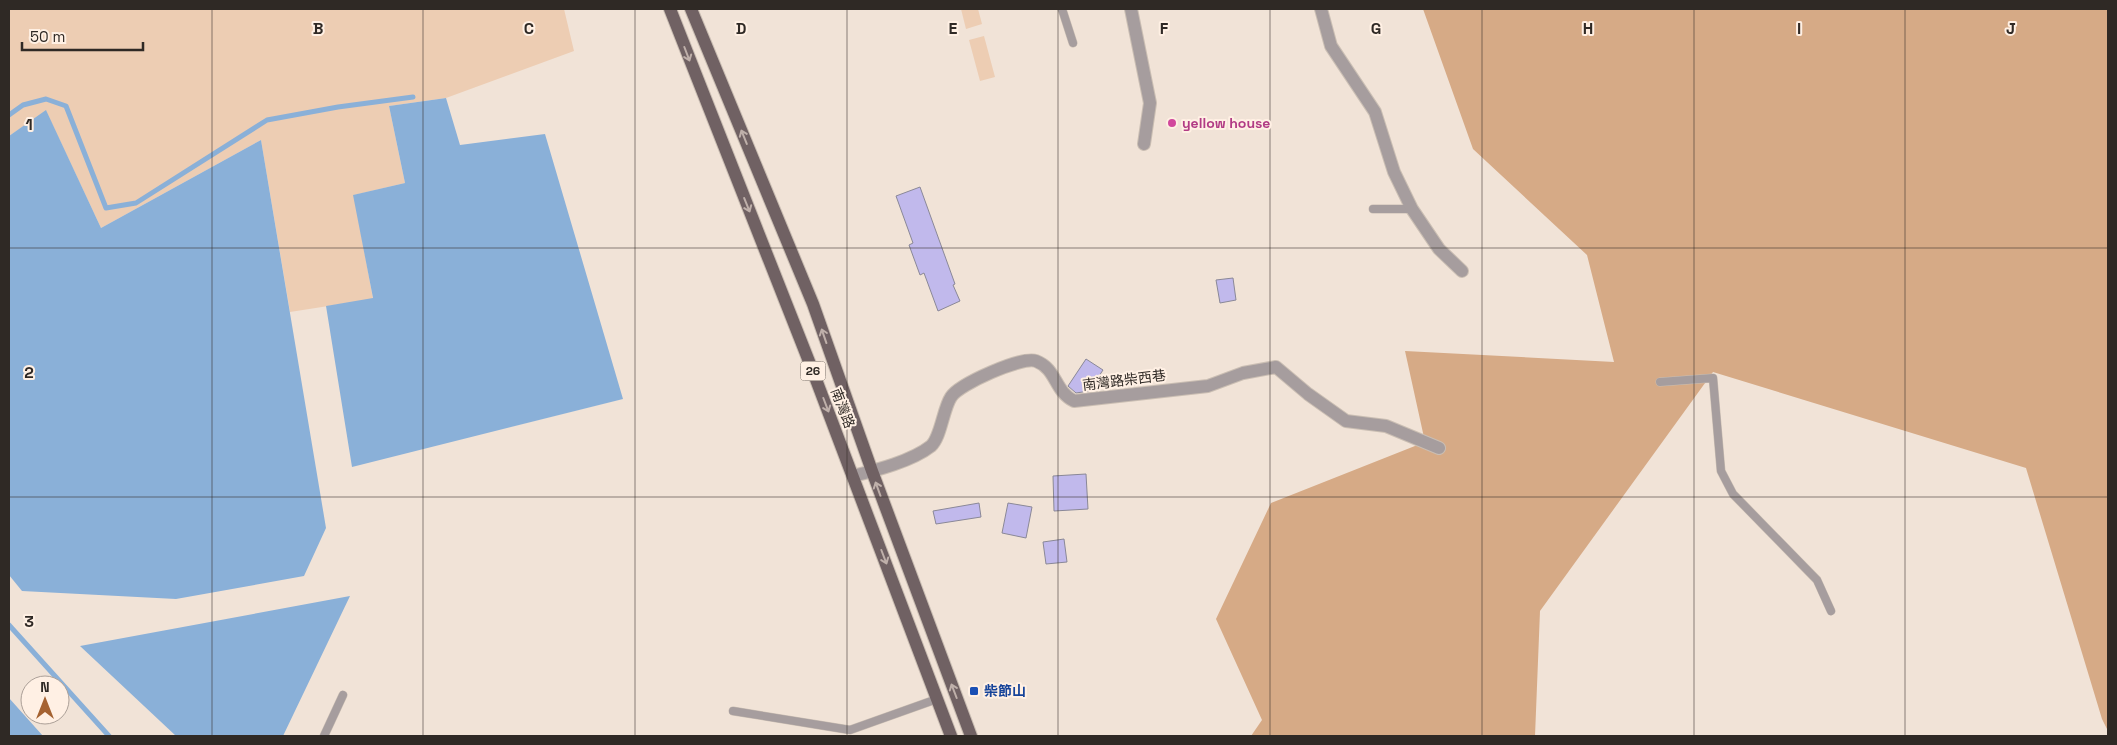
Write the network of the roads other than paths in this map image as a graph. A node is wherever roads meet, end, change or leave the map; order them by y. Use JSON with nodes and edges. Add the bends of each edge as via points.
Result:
{"nodes":[{"id":1,"x":670,"y":9,"type":"edge"},
{"id":2,"x":691,"y":9,"type":"edge"},
{"id":3,"x":1062,"y":9,"type":"edge"},
{"id":4,"x":1131,"y":9,"type":"edge"},
{"id":5,"x":1321,"y":9,"type":"edge"},
{"id":6,"x":1073,"y":42,"type":"dead end"},
{"id":7,"x":1144,"y":144,"type":"dead end"},
{"id":8,"x":1373,"y":209,"type":"dead end"},
{"id":9,"x":1412,"y":209,"type":"junction"},
{"id":10,"x":1462,"y":271,"type":"dead end"},
{"id":11,"x":1660,"y":382,"type":"dead end"},
{"id":12,"x":1439,"y":448,"type":"dead end"},
{"id":13,"x":872,"y":471,"type":"junction"},
{"id":14,"x":853,"y":476,"type":"junction"},
{"id":15,"x":1831,"y":611,"type":"dead end"},
{"id":16,"x":343,"y":695,"type":"dead end"},
{"id":17,"x":937,"y":699,"type":"junction"},
{"id":18,"x":732,"y":711,"type":"dead end"},
{"id":19,"x":324,"y":736,"type":"edge"},
{"id":20,"x":951,"y":736,"type":"edge"},
{"id":21,"x":971,"y":736,"type":"edge"}],
"edges":[{"from":1,"to":14,"type":"main road","name":"南灣路","number":"26","one_way":true},
{"from":13,"to":2,"type":"main road","name":"南灣路","number":"26","one_way":true,"via":[[813,304]]},
{"from":3,"to":6,"type":"lane"},
{"from":4,"to":7,"type":"street","via":[[1150,103]]},
{"from":5,"to":9,"type":"street","via":[[1331,46],[1375,112],[1394,172]]},
{"from":8,"to":9,"type":"lane"},
{"from":9,"to":10,"type":"street","via":[[1439,249]]},
{"from":11,"to":15,"type":"lane","via":[[1713,378],[1721,471],[1733,494],[1817,580]]},
{"from":12,"to":13,"type":"street","name":"南灣路柴西巷","via":[[1386,426],[1346,421],[1276,366],[1243,373],[1208,386],[1074,401],[1065,396],[1049,369],[1035,360],[1019,362],[964,385],[951,396],[933,444],[921,453]]},
{"from":13,"to":14,"type":"street","name":"南灣路柴西巷"},
{"from":21,"to":13,"type":"main road","name":"南灣路","number":"26","one_way":true},
{"from":14,"to":17,"type":"main road","name":"南灣路","number":"26","one_way":true},
{"from":16,"to":19,"type":"lane"},
{"from":17,"to":18,"type":"lane","via":[[850,730]]},
{"from":17,"to":20,"type":"main road","name":"南灣路","number":"26"}]}
